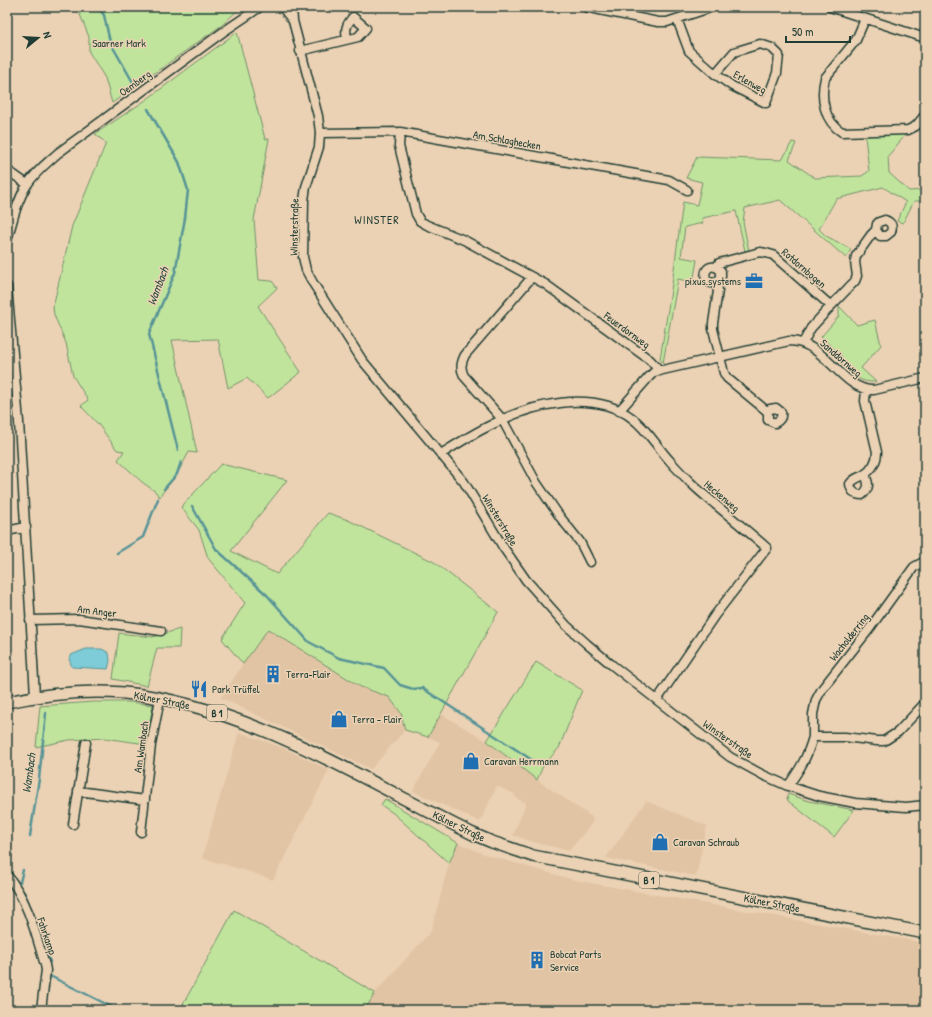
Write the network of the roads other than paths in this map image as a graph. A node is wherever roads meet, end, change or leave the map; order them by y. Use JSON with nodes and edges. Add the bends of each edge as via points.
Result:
{"nodes":[{"id":1,"x":260,"y":7,"type":"edge"},
{"id":2,"x":282,"y":7,"type":"edge"},
{"id":3,"x":292,"y":7,"type":"edge"},
{"id":4,"x":585,"y":7,"type":"edge"},
{"id":5,"x":713,"y":7,"type":"edge"},
{"id":6,"x":830,"y":7,"type":"edge"},
{"id":7,"x":677,"y":19,"type":"junction"},
{"id":8,"x":865,"y":19,"type":"junction"},
{"id":9,"x":293,"y":21,"type":"junction"},
{"id":10,"x":925,"y":38,"type":"edge"},
{"id":11,"x":347,"y":39,"type":"dead end"},
{"id":12,"x":300,"y":51,"type":"junction"},
{"id":13,"x":715,"y":74,"type":"junction"},
{"id":14,"x":925,"y":115,"type":"edge"},
{"id":15,"x":400,"y":132,"type":"junction"},
{"id":16,"x":320,"y":133,"type":"junction"},
{"id":17,"x":7,"y":170,"type":"edge"},
{"id":18,"x":28,"y":184,"type":"junction"},
{"id":19,"x":687,"y":190,"type":"dead end"},
{"id":20,"x":10,"y":217,"type":"edge"},
{"id":21,"x":876,"y":230,"type":"dead end"},
{"id":22,"x":7,"y":241,"type":"edge"},
{"id":23,"x":716,"y":267,"type":"junction"},
{"id":24,"x":532,"y":277,"type":"junction"},
{"id":25,"x":717,"y":282,"type":"junction"},
{"id":26,"x":7,"y":286,"type":"edge"},
{"id":27,"x":831,"y":306,"type":"junction"},
{"id":28,"x":804,"y":343,"type":"junction"},
{"id":29,"x":720,"y":357,"type":"junction"},
{"id":30,"x":660,"y":371,"type":"junction"},
{"id":31,"x":925,"y":378,"type":"edge"},
{"id":32,"x":866,"y":390,"type":"junction"},
{"id":33,"x":619,"y":410,"type":"junction"},
{"id":34,"x":768,"y":412,"type":"dead end"},
{"id":35,"x":502,"y":419,"type":"junction"},
{"id":36,"x":441,"y":454,"type":"junction"},
{"id":37,"x":865,"y":474,"type":"dead end"},
{"id":38,"x":26,"y":527,"type":"junction"},
{"id":39,"x":7,"y":532,"type":"edge"},
{"id":40,"x":925,"y":560,"type":"edge"},
{"id":41,"x":590,"y":562,"type":"dead end"},
{"id":42,"x":30,"y":620,"type":"junction"},
{"id":43,"x":160,"y":631,"type":"dead end"},
{"id":44,"x":35,"y":696,"type":"junction"},
{"id":45,"x":160,"y":699,"type":"junction"},
{"id":46,"x":657,"y":700,"type":"junction"},
{"id":47,"x":7,"y":702,"type":"edge"},
{"id":48,"x":925,"y":703,"type":"edge"},
{"id":49,"x":813,"y":737,"type":"junction"},
{"id":50,"x":86,"y":743,"type":"dead end"},
{"id":51,"x":788,"y":786,"type":"junction"},
{"id":52,"x":78,"y":791,"type":"junction"},
{"id":53,"x":145,"y":800,"type":"junction"},
{"id":54,"x":925,"y":805,"type":"edge"},
{"id":55,"x":73,"y":824,"type":"dead end"},
{"id":56,"x":141,"y":832,"type":"dead end"},
{"id":57,"x":7,"y":875,"type":"edge"},
{"id":58,"x":925,"y":933,"type":"edge"},
{"id":59,"x":41,"y":1010,"type":"edge"}],
"edges":[{"from":1,"to":18,"type":"street","name":"Oemberg","via":[[58,153]]},
{"from":2,"to":9,"type":"street","name":"Winsterstraße"},
{"from":3,"to":9,"type":"street","name":"Winsterstraße"},
{"from":4,"to":7,"type":"street","via":[[658,22]]},
{"from":5,"to":7,"type":"street"},
{"from":6,"to":8,"type":"street"},
{"from":7,"to":13,"type":"street","name":"Erlenweg","via":[[689,51]]},
{"from":8,"to":10,"type":"street"},
{"from":8,"to":14,"type":"street","via":[[856,40],[825,78],[823,108],[826,114],[842,132],[908,130],[916,126]]},
{"from":9,"to":12,"type":"street","name":"Winsterstraße"},
{"from":11,"to":12,"type":"street"},
{"from":12,"to":16,"type":"street","name":"Winsterstraße","via":[[318,116]]},
{"from":13,"to":13,"type":"street","name":"Erlenweg","via":[[732,86],[766,103],[777,73],[779,55],[772,48],[760,44],[734,52]]},
{"from":15,"to":16,"type":"street","name":"Am Schlaghecken"},
{"from":15,"to":19,"type":"street","name":"Am Schlaghecken","via":[[669,180]]},
{"from":15,"to":24,"type":"street","name":"Feuerdornweg","via":[[399,146],[416,214],[420,220],[464,240]]},
{"from":16,"to":36,"type":"street","name":"Winsterstraße","via":[[319,148],[304,200],[306,270],[362,360]]},
{"from":17,"to":18,"type":"street"},
{"from":18,"to":20,"type":"street","name":"Oemberg"},
{"from":20,"to":22,"type":"street","name":"Oemberg"},
{"from":21,"to":27,"type":"street","via":[[856,256],[855,281]]},
{"from":23,"to":25,"type":"street","via":[[721,271],[721,277]]},
{"from":23,"to":25,"type":"street","name":"Rotdornbogen","via":[[711,266],[705,274],[706,280],[711,283]]},
{"from":23,"to":27,"type":"street","name":"Rotdornbogen","via":[[719,263],[760,252],[773,255]]},
{"from":24,"to":30,"type":"street","name":"Feuerdornweg","via":[[552,288],[650,360]]},
{"from":24,"to":35,"type":"street","via":[[464,355],[461,363],[464,376]]},
{"from":25,"to":29,"type":"street","via":[[713,322]]},
{"from":26,"to":38,"type":"street"},
{"from":27,"to":28,"type":"street","via":[[811,328]]},
{"from":28,"to":29,"type":"street","name":"Sanddornweg","via":[[789,341]]},
{"from":28,"to":32,"type":"street","name":"Sanddornweg","via":[[812,347],[854,385]]},
{"from":29,"to":30,"type":"street","name":"Sanddornweg"},
{"from":29,"to":34,"type":"street","via":[[727,378]]},
{"from":30,"to":33,"type":"street","via":[[654,372]]},
{"from":31,"to":32,"type":"street","name":"Sanddornweg"},
{"from":32,"to":37,"type":"street","via":[[865,401],[877,452],[875,463]]},
{"from":33,"to":35,"type":"street","name":"Heckenweg","via":[[589,402],[570,403],[538,407]]},
{"from":33,"to":46,"type":"street","name":"Heckenweg","via":[[645,430],[692,484],[767,548],[715,615]]},
{"from":35,"to":36,"type":"street","name":"Heckenweg"},
{"from":35,"to":41,"type":"street","via":[[536,482],[580,542]]},
{"from":36,"to":46,"type":"street","name":"Winsterstraße","via":[[464,482],[526,580],[545,602],[592,649]]},
{"from":38,"to":39,"type":"street"},
{"from":38,"to":42,"type":"street"},
{"from":40,"to":49,"type":"street","name":"Wacholderring","via":[[914,567],[822,689],[813,714]]},
{"from":42,"to":43,"type":"street","name":"Am Anger","via":[[79,619]]},
{"from":42,"to":44,"type":"street"},
{"from":44,"to":45,"type":"main road","name":"Kölner Straße","number":"B 1","via":[[94,692],[126,693]]},
{"from":44,"to":47,"type":"main road","name":"Kölner Straße","number":"B 1"},
{"from":45,"to":53,"type":"street","name":"Am Wambach","via":[[151,745]]},
{"from":45,"to":58,"type":"main road","name":"Kölner Straße","number":"B 1","via":[[224,714],[269,732],[322,756],[473,834],[532,856]]},
{"from":46,"to":51,"type":"street","name":"Winsterstraße","via":[[730,757]]},
{"from":48,"to":49,"type":"street","via":[[898,732],[884,741]]},
{"from":49,"to":51,"type":"street","name":"Wacholderring","via":[[804,763]]},
{"from":50,"to":52,"type":"street"},
{"from":51,"to":54,"type":"street","name":"Winsterstraße","via":[[819,796],[855,803],[906,807]]},
{"from":52,"to":53,"type":"street"},
{"from":52,"to":55,"type":"street"},
{"from":53,"to":56,"type":"street","name":"Am Wambach"},
{"from":57,"to":59,"type":"street","name":"Fahrkamp","via":[[20,893],[45,965]]}]}
